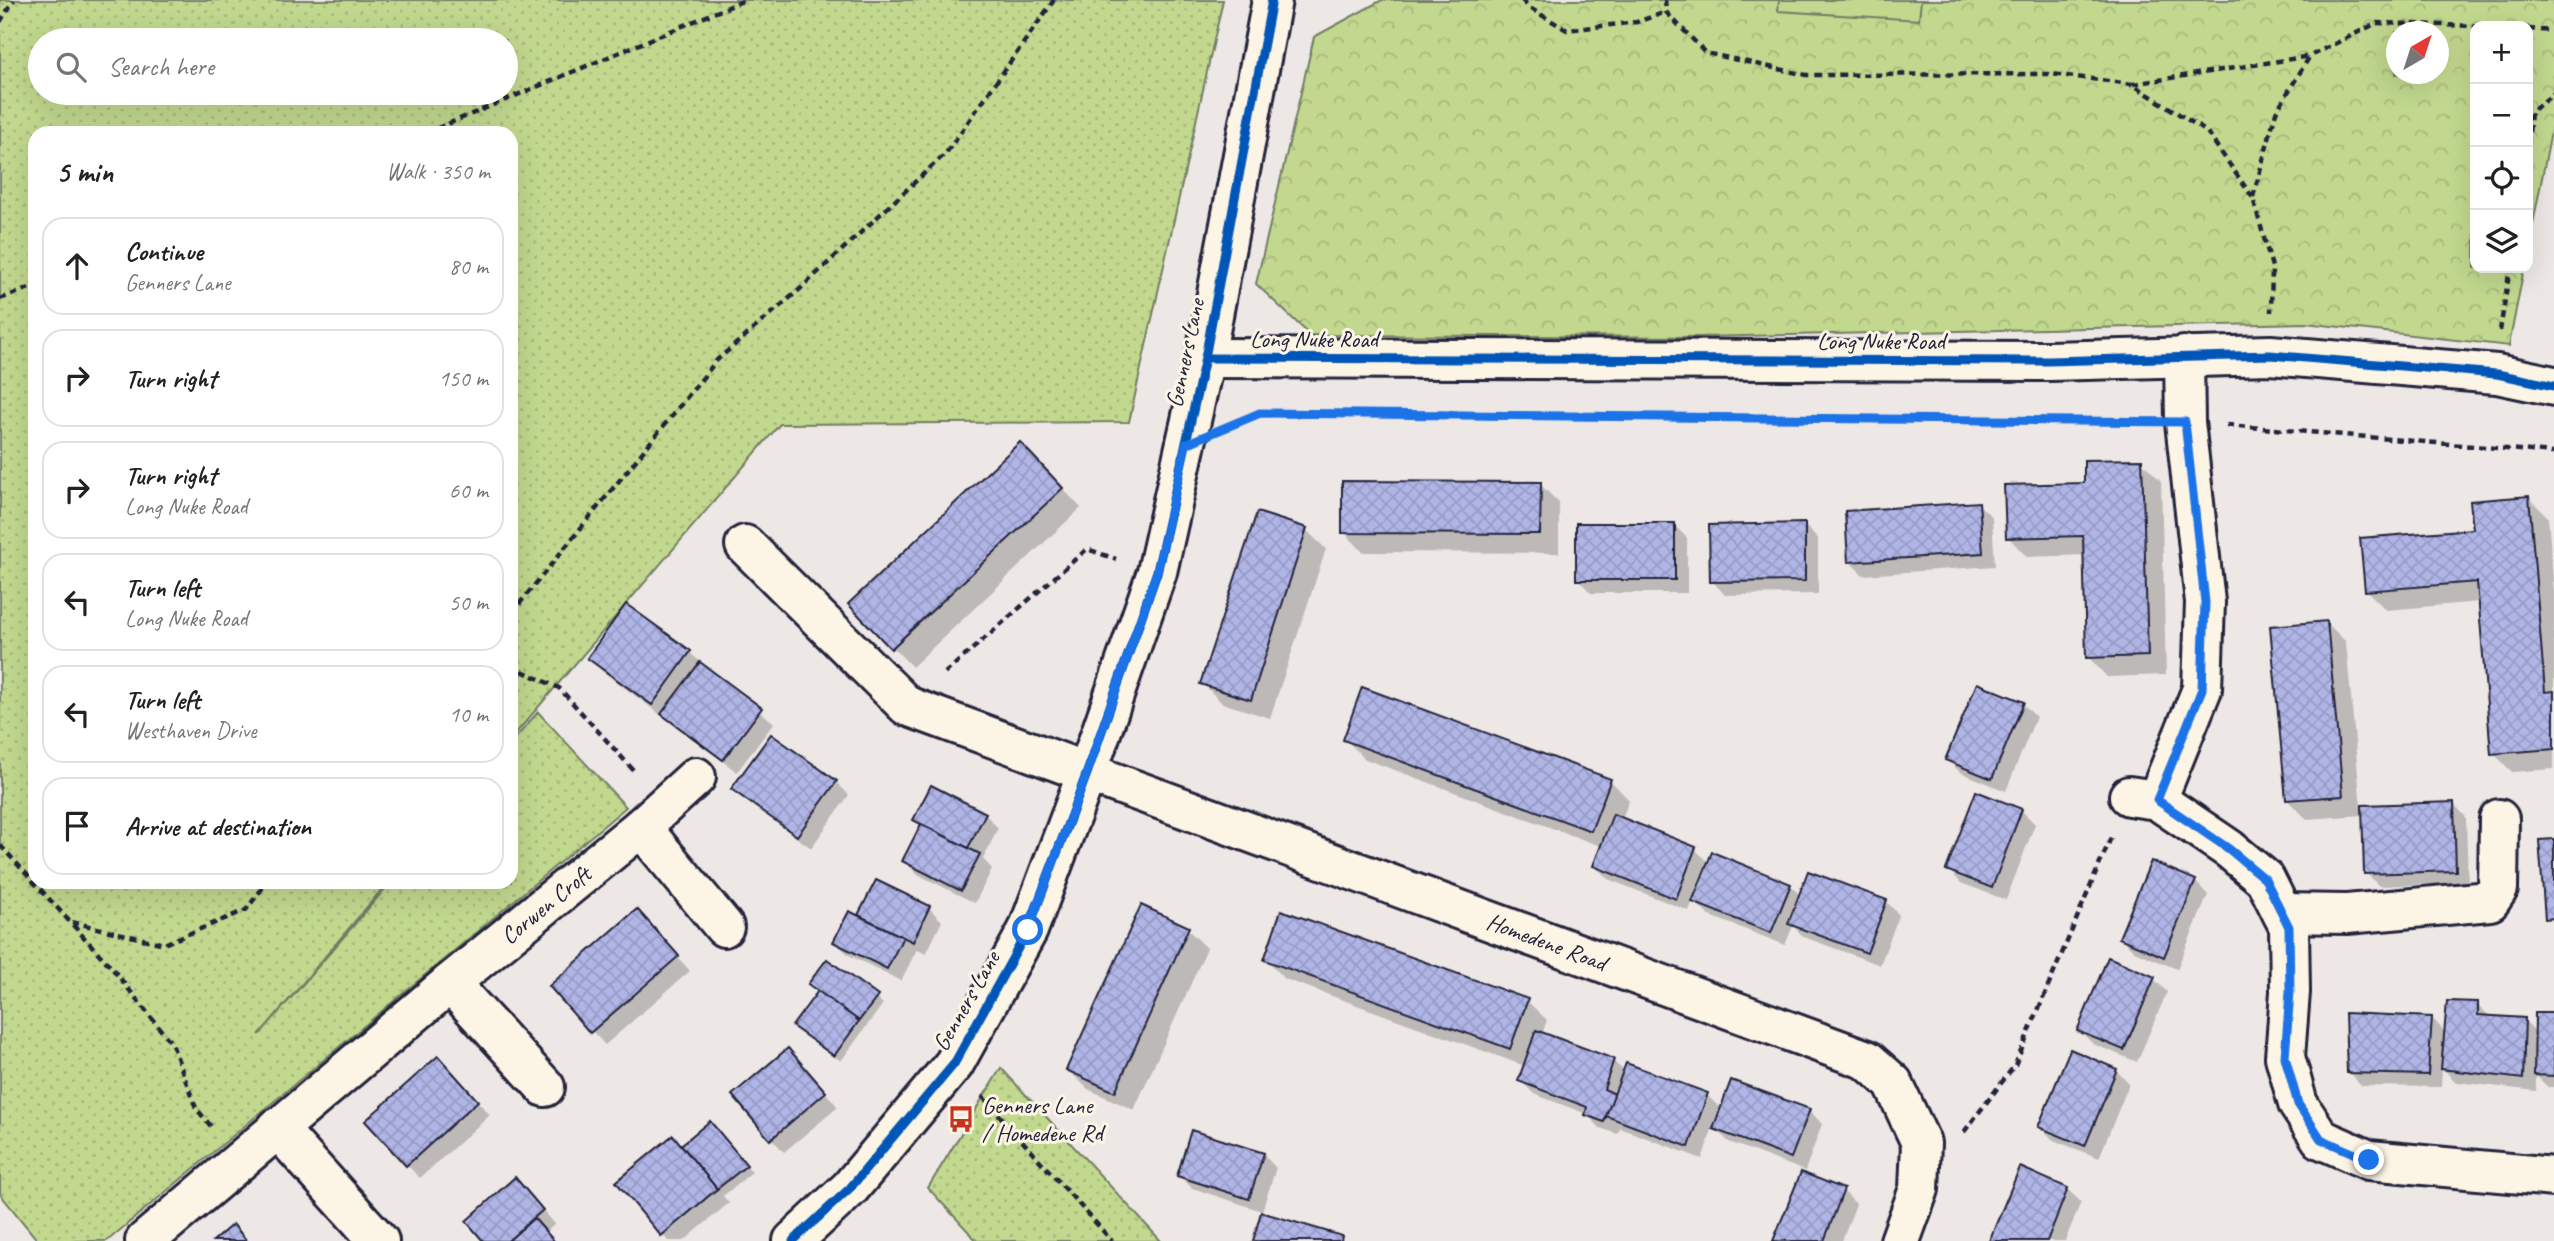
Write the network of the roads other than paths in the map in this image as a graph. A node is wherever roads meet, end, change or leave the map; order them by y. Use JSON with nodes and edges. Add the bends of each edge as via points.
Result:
{"nodes":[{"id":1,"x":1279,"y":3,"type":"edge"},
{"id":2,"x":2184,"y":356,"type":"junction"},
{"id":3,"x":1205,"y":358,"type":"junction"},
{"id":4,"x":2554,"y":386,"type":"edge"},
{"id":5,"x":745,"y":545,"type":"dead end"},
{"id":6,"x":1087,"y":773,"type":"junction"},
{"id":7,"x":696,"y":777,"type":"dead end"},
{"id":8,"x":653,"y":816,"type":"junction"},
{"id":9,"x":2499,"y":819,"type":"dead end"},
{"id":10,"x":2282,"y":913,"type":"junction"},
{"id":11,"x":724,"y":927,"type":"dead end"},
{"id":12,"x":450,"y":983,"type":"junction"},
{"id":13,"x":545,"y":1087,"type":"dead end"},
{"id":14,"x":277,"y":1128,"type":"junction"},
{"id":15,"x":2554,"y":1177,"type":"edge"},
{"id":16,"x":145,"y":1241,"type":"edge"},
{"id":17,"x":379,"y":1241,"type":"edge"},
{"id":18,"x":793,"y":1241,"type":"edge"},
{"id":19,"x":1900,"y":1241,"type":"edge"}],
"edges":[{"from":1,"to":3,"type":"street","name":"Genners Lane"},
{"from":2,"to":3,"type":"street","name":"Long Nuke Road","via":[[2049,361]]},
{"from":2,"to":4,"type":"street","name":"Long Nuke Road","via":[[2270,355],[2497,374]]},
{"from":2,"to":10,"type":"street","via":[[2185,422],[2205,602],[2202,689],[2143,798],[2229,849],[2265,879]]},
{"from":3,"to":6,"type":"street","name":"Genners Lane","via":[[1157,572]]},
{"from":5,"to":6,"type":"street","name":"Homedene Road","via":[[907,706]]},
{"from":6,"to":18,"type":"street","name":"Genners Lane","via":[[1028,930],[954,1064],[850,1188]]},
{"from":6,"to":19,"type":"street","name":"Homedene Road","via":[[1867,1060],[1893,1083],[1921,1143],[1919,1189]]},
{"from":7,"to":8,"type":"street","name":"Corwen Croft"},
{"from":8,"to":11,"type":"street"},
{"from":8,"to":12,"type":"street","name":"Corwen Croft"},
{"from":9,"to":10,"type":"street","via":[[2498,889],[2490,901],[2347,914]]},
{"from":10,"to":15,"type":"street","via":[[2289,927],[2285,1057],[2298,1104],[2321,1139],[2369,1160]]},
{"from":12,"to":13,"type":"street"},
{"from":12,"to":14,"type":"street","name":"Corwen Croft"},
{"from":14,"to":16,"type":"street","name":"Corwen Croft"},
{"from":14,"to":17,"type":"street"}]}
